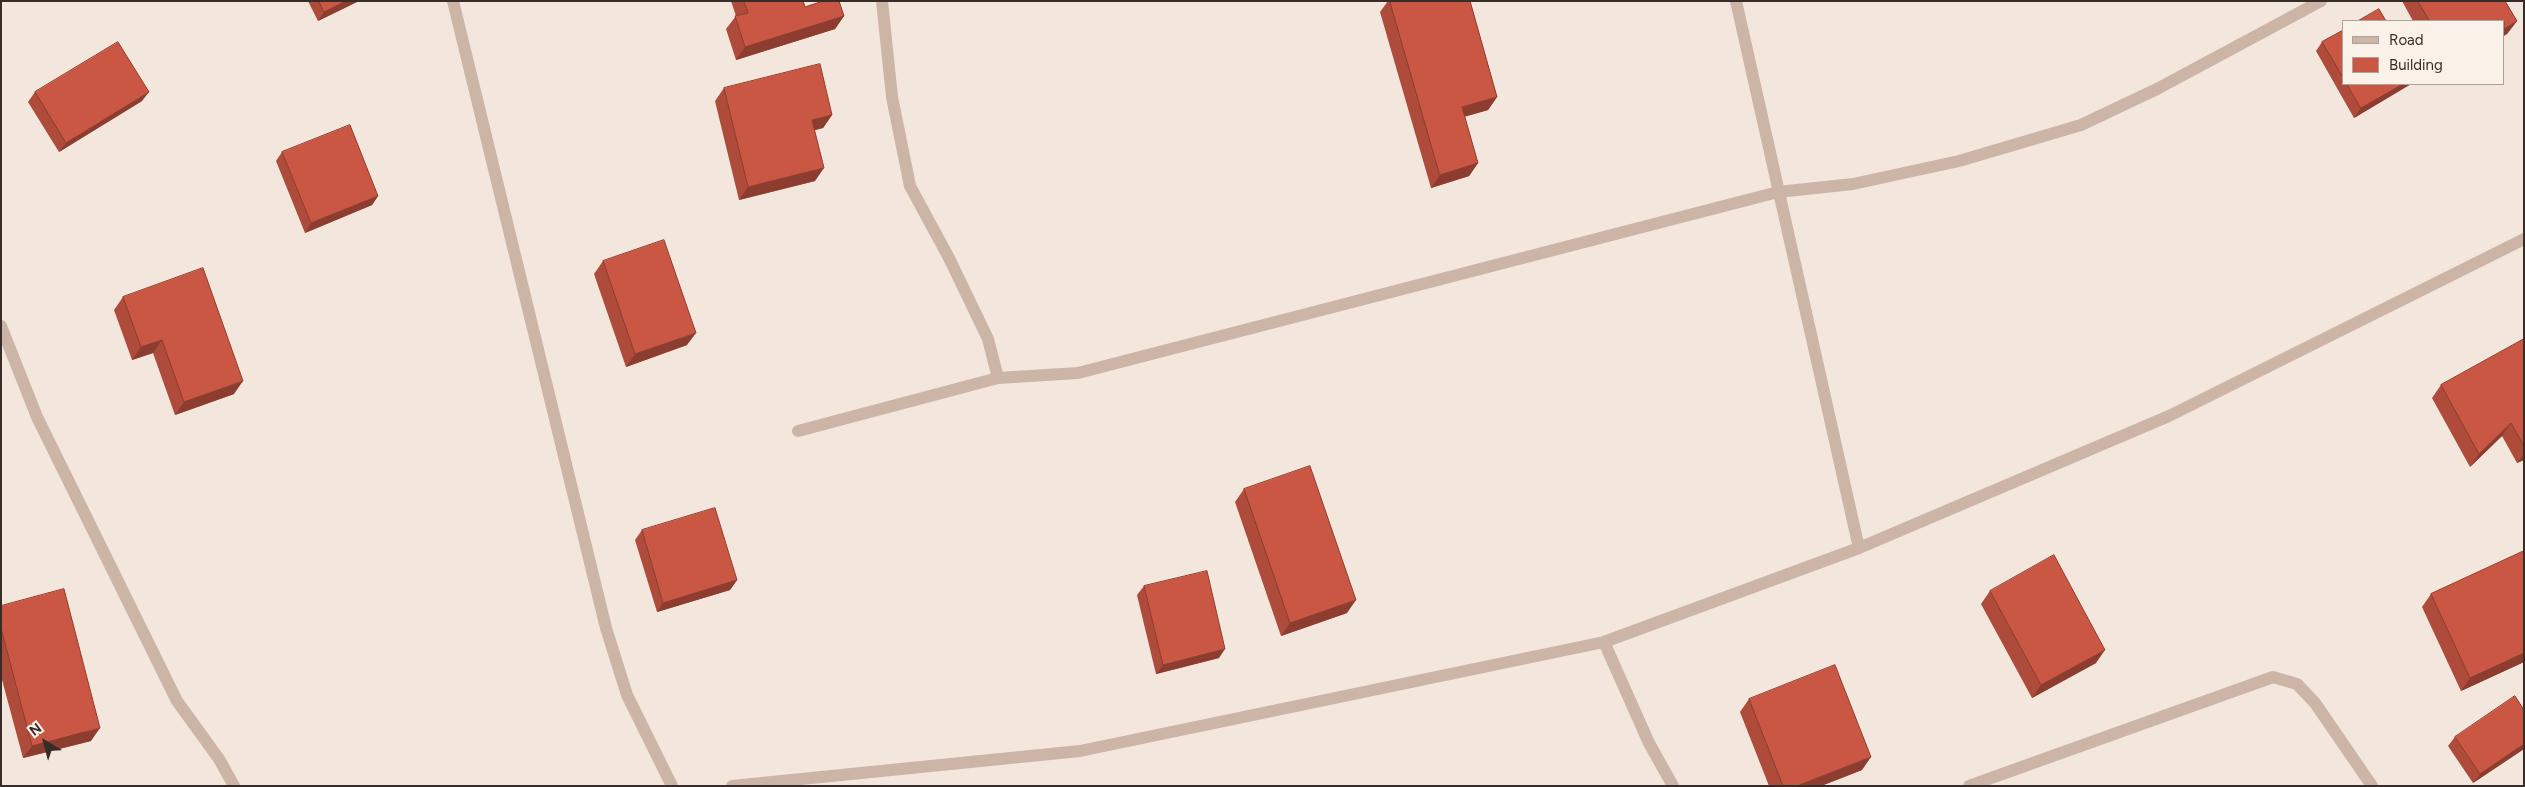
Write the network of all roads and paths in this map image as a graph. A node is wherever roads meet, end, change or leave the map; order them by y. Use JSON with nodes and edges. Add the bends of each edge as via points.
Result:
{"nodes":[{"id":1,"x":453,"y":1,"type":"edge"},
{"id":2,"x":882,"y":1,"type":"edge"},
{"id":3,"x":1736,"y":1,"type":"edge"},
{"id":4,"x":2321,"y":1,"type":"edge"},
{"id":5,"x":1778,"y":192,"type":"junction"},
{"id":6,"x":2524,"y":238,"type":"edge"},
{"id":7,"x":1,"y":326,"type":"edge"},
{"id":8,"x":998,"y":378,"type":"junction"},
{"id":9,"x":798,"y":431,"type":"dead end"},
{"id":10,"x":1859,"y":548,"type":"junction"},
{"id":11,"x":1604,"y":642,"type":"junction"},
{"id":12,"x":234,"y":786,"type":"edge"},
{"id":13,"x":672,"y":786,"type":"edge"},
{"id":14,"x":732,"y":786,"type":"edge"},
{"id":15,"x":1673,"y":786,"type":"edge"},
{"id":16,"x":1969,"y":786,"type":"edge"},
{"id":17,"x":2372,"y":786,"type":"edge"}],
"edges":[{"from":1,"to":13,"type":"street","via":[[606,628],[627,695]]},
{"from":2,"to":8,"type":"street","via":[[892,97],[910,186],[988,339]]},
{"from":3,"to":5,"type":"street"},
{"from":4,"to":5,"type":"street","via":[[2157,89],[2081,124],[1959,161],[1853,184]]},
{"from":5,"to":8,"type":"street","via":[[1078,373]]},
{"from":5,"to":10,"type":"street"},
{"from":6,"to":10,"type":"street","via":[[2169,416]]},
{"from":7,"to":12,"type":"street","via":[[37,416],[177,701],[219,759]]},
{"from":8,"to":9,"type":"street"},
{"from":10,"to":11,"type":"street"},
{"from":11,"to":14,"type":"street","via":[[1080,751]]},
{"from":11,"to":15,"type":"street","via":[[1649,743]]},
{"from":16,"to":17,"type":"street","via":[[2272,677],[2297,684],[2315,702]]}]}
